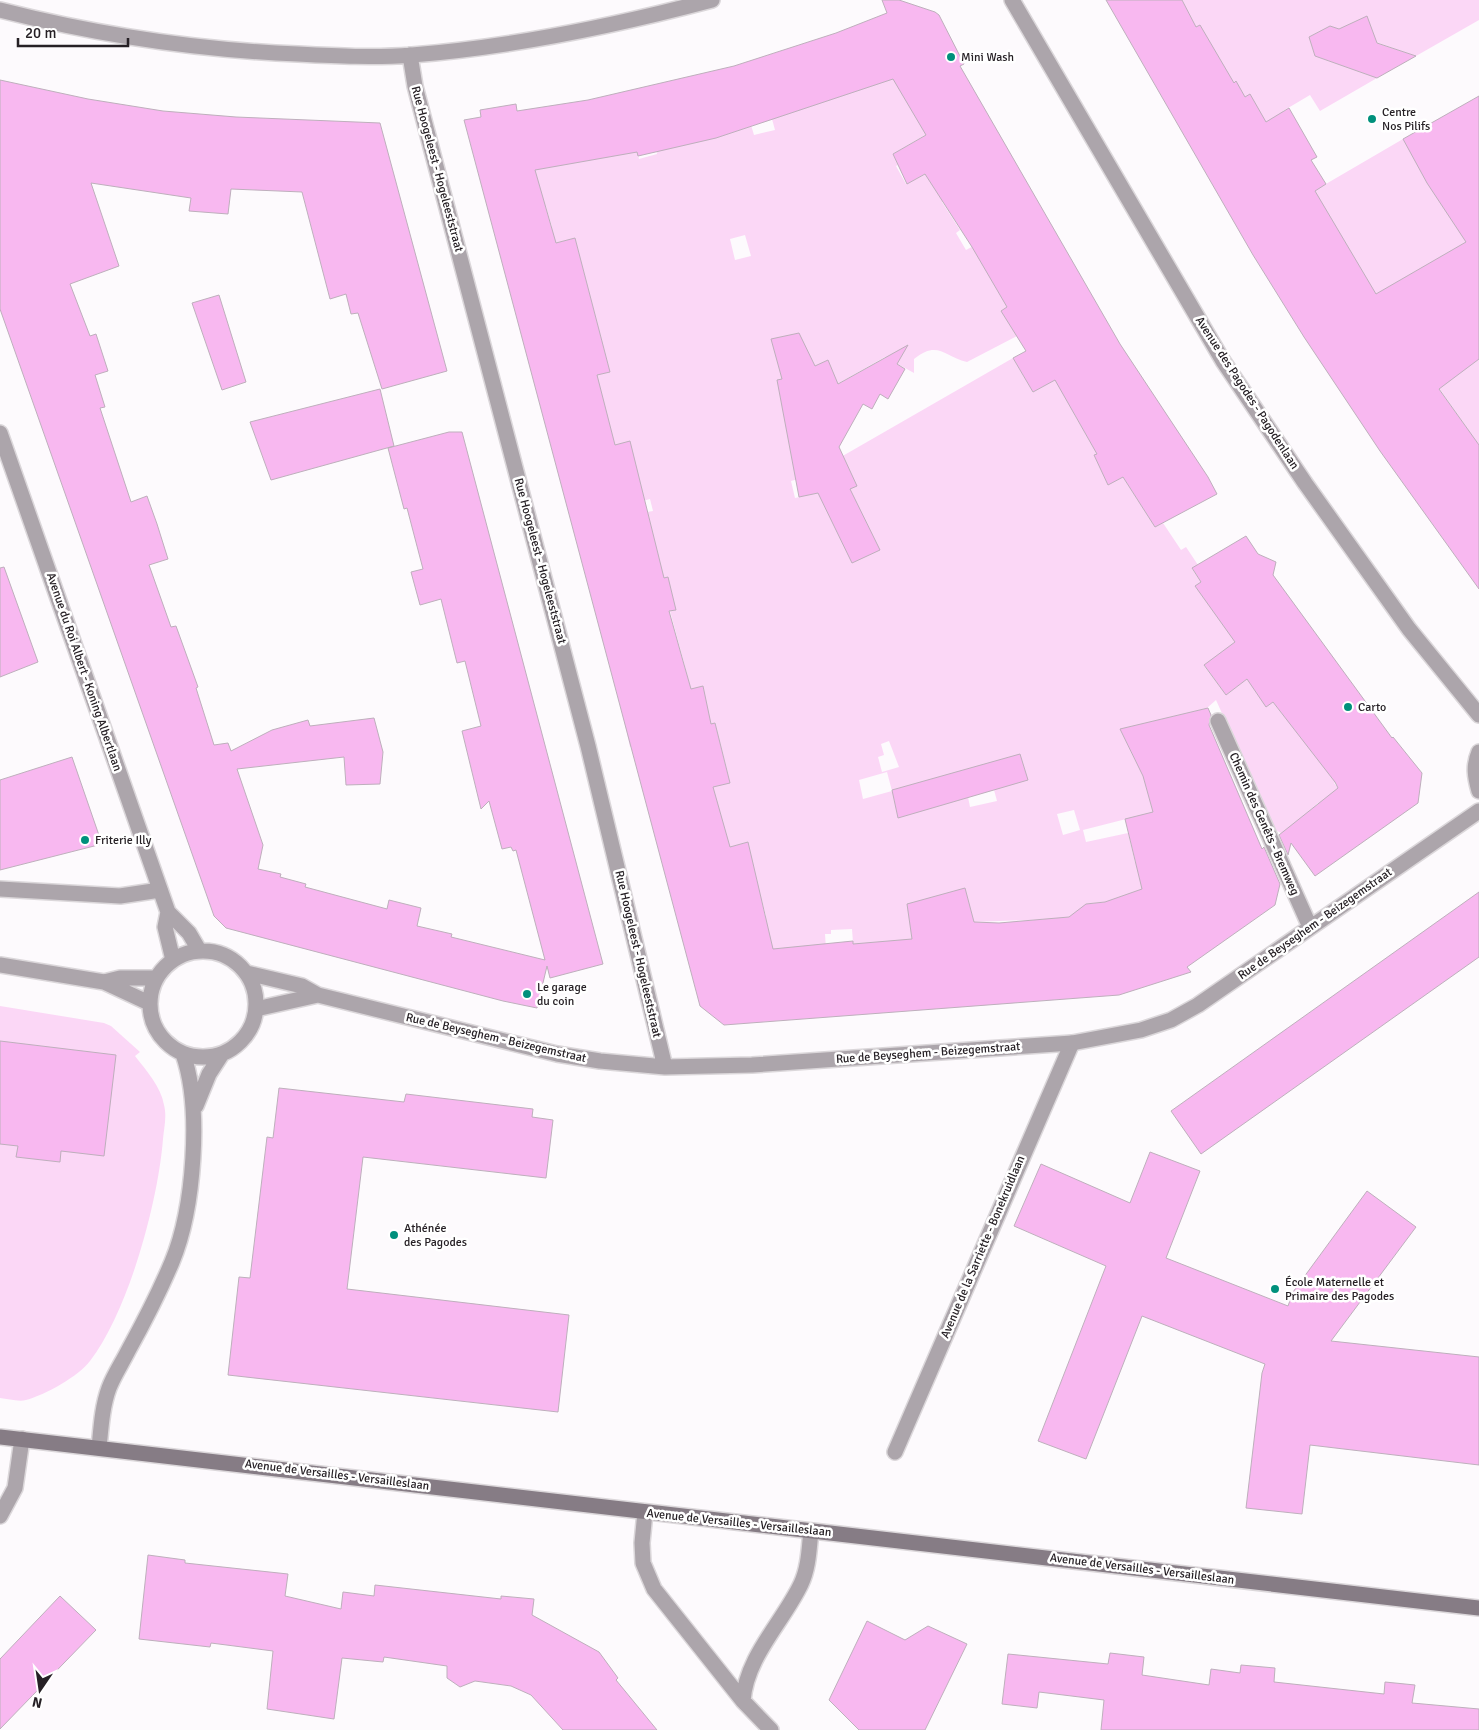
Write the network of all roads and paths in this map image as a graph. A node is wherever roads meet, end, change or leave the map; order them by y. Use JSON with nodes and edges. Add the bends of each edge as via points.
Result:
{"nodes":[{"id":1,"x":712,"y":0,"type":"edge"},
{"id":2,"x":1012,"y":0,"type":"edge"},
{"id":3,"x":0,"y":10,"type":"edge"},
{"id":4,"x":410,"y":55,"type":"junction"},
{"id":5,"x":0,"y":433,"type":"edge"},
{"id":6,"x":1479,"y":715,"type":"edge"},
{"id":7,"x":1218,"y":721,"type":"dead end"},
{"id":8,"x":1479,"y":752,"type":"edge"},
{"id":9,"x":1479,"y":791,"type":"edge"},
{"id":10,"x":1479,"y":811,"type":"edge"},
{"id":11,"x":0,"y":889,"type":"edge"},
{"id":12,"x":160,"y":890,"type":"junction"},
{"id":13,"x":168,"y":912,"type":"junction"},
{"id":14,"x":1310,"y":927,"type":"junction"},
{"id":15,"x":199,"y":950,"type":"junction"},
{"id":16,"x":173,"y":960,"type":"junction"},
{"id":17,"x":0,"y":965,"type":"edge"},
{"id":18,"x":246,"y":973,"type":"junction"},
{"id":19,"x":156,"y":978,"type":"junction"},
{"id":20,"x":104,"y":982,"type":"junction"},
{"id":21,"x":318,"y":995,"type":"junction"},
{"id":22,"x":149,"y":1002,"type":"junction"},
{"id":23,"x":256,"y":1009,"type":"junction"},
{"id":24,"x":1072,"y":1043,"type":"junction"},
{"id":25,"x":183,"y":1054,"type":"junction"},
{"id":26,"x":222,"y":1054,"type":"junction"},
{"id":27,"x":665,"y":1067,"type":"junction"},
{"id":28,"x":195,"y":1110,"type":"junction"},
{"id":29,"x":0,"y":1437,"type":"edge"},
{"id":30,"x":22,"y":1439,"type":"junction"},
{"id":31,"x":99,"y":1448,"type":"junction"},
{"id":32,"x":895,"y":1452,"type":"dead end"},
{"id":33,"x":645,"y":1512,"type":"junction"},
{"id":34,"x":0,"y":1516,"type":"edge"},
{"id":35,"x":811,"y":1531,"type":"junction"},
{"id":36,"x":1479,"y":1608,"type":"edge"},
{"id":37,"x":743,"y":1701,"type":"junction"},
{"id":38,"x":771,"y":1730,"type":"edge"}],
"edges":[{"from":1,"to":4,"type":"street","via":[[611,25],[484,47]]},
{"from":2,"to":6,"type":"street","name":"Avenue des Pagodes - Pagodenlaan","via":[[1223,361],[1410,629]]},
{"from":3,"to":4,"type":"street","via":[[56,24],[169,44],[288,54]]},
{"from":4,"to":27,"type":"street","name":"Rue Hoogeleest - Hogeleeststraat","via":[[415,86],[588,746]]},
{"from":5,"to":12,"type":"street","name":"Avenue du Roi Albert - Koning Albertlaan"},
{"from":7,"to":14,"type":"street","name":"Chemin des Genêts - Bremweg"},
{"from":8,"to":9,"type":"street","via":[[1475,776]]},
{"from":10,"to":14,"type":"street","name":"Rue de Beyseghem - Beizegemstraat"},
{"from":11,"to":12,"type":"street","via":[[120,896]]},
{"from":12,"to":13,"type":"street","name":"Avenue du Roi Albert - Koning Albertlaan"},
{"from":13,"to":15,"type":"street","name":"Avenue du Roi Albert - Koning Albertlaan","via":[[189,933]]},
{"from":13,"to":16,"type":"street","name":"Avenue du Roi Albert - Koning Albertlaan","via":[[165,926]]},
{"from":14,"to":24,"type":"street","name":"Rue de Beyseghem - Beizegemstraat","via":[[1171,1020],[1141,1030]]},
{"from":15,"to":16,"type":"street"},
{"from":15,"to":18,"type":"street","name":"Rue de Beyseghem - Beizegemstraat","via":[[217,952],[234,960]]},
{"from":16,"to":19,"type":"street"},
{"from":17,"to":20,"type":"street"},
{"from":18,"to":21,"type":"street","name":"Rue de Beyseghem - Beizegemstraat","via":[[302,986]]},
{"from":18,"to":23,"type":"street","name":"Rue de Beyseghem - Beizegemstraat","via":[[254,990]]},
{"from":19,"to":20,"type":"street","via":[[120,978]]},
{"from":19,"to":22,"type":"street"},
{"from":20,"to":22,"type":"street"},
{"from":21,"to":23,"type":"street","name":"Rue de Beyseghem - Beizegemstraat"},
{"from":21,"to":27,"type":"street","name":"Rue de Beyseghem - Beizegemstraat","via":[[557,1054],[600,1062]]},
{"from":22,"to":25,"type":"street","via":[[155,1028]]},
{"from":23,"to":26,"type":"street","name":"Rue de Beyseghem - Beizegemstraat","via":[[246,1036]]},
{"from":24,"to":27,"type":"street","name":"Rue de Beyseghem - Beizegemstraat","via":[[752,1065]]},
{"from":24,"to":32,"type":"street","name":"Avenue de la Sarriette - Bonekruidlaan"},
{"from":25,"to":26,"type":"street"},
{"from":25,"to":28,"type":"street"},
{"from":26,"to":28,"type":"street","via":[[209,1074]]},
{"from":28,"to":31,"type":"street","via":[[187,1203],[177,1245],[155,1301],[109,1388]]},
{"from":29,"to":30,"type":"street","name":"Avenue de Versailles - Versailleslaan"},
{"from":30,"to":31,"type":"street","name":"Avenue de Versailles - Versailleslaan"},
{"from":30,"to":34,"type":"street","via":[[15,1488]]},
{"from":31,"to":33,"type":"street","name":"Avenue de Versailles - Versailleslaan"},
{"from":33,"to":35,"type":"street","name":"Avenue de Versailles - Versailleslaan"},
{"from":33,"to":37,"type":"street","via":[[643,1563],[654,1589]]},
{"from":35,"to":36,"type":"street","name":"Avenue de Versailles - Versailleslaan"},
{"from":35,"to":37,"type":"street","via":[[801,1584],[759,1655],[748,1679]]},
{"from":37,"to":38,"type":"street"}]}
